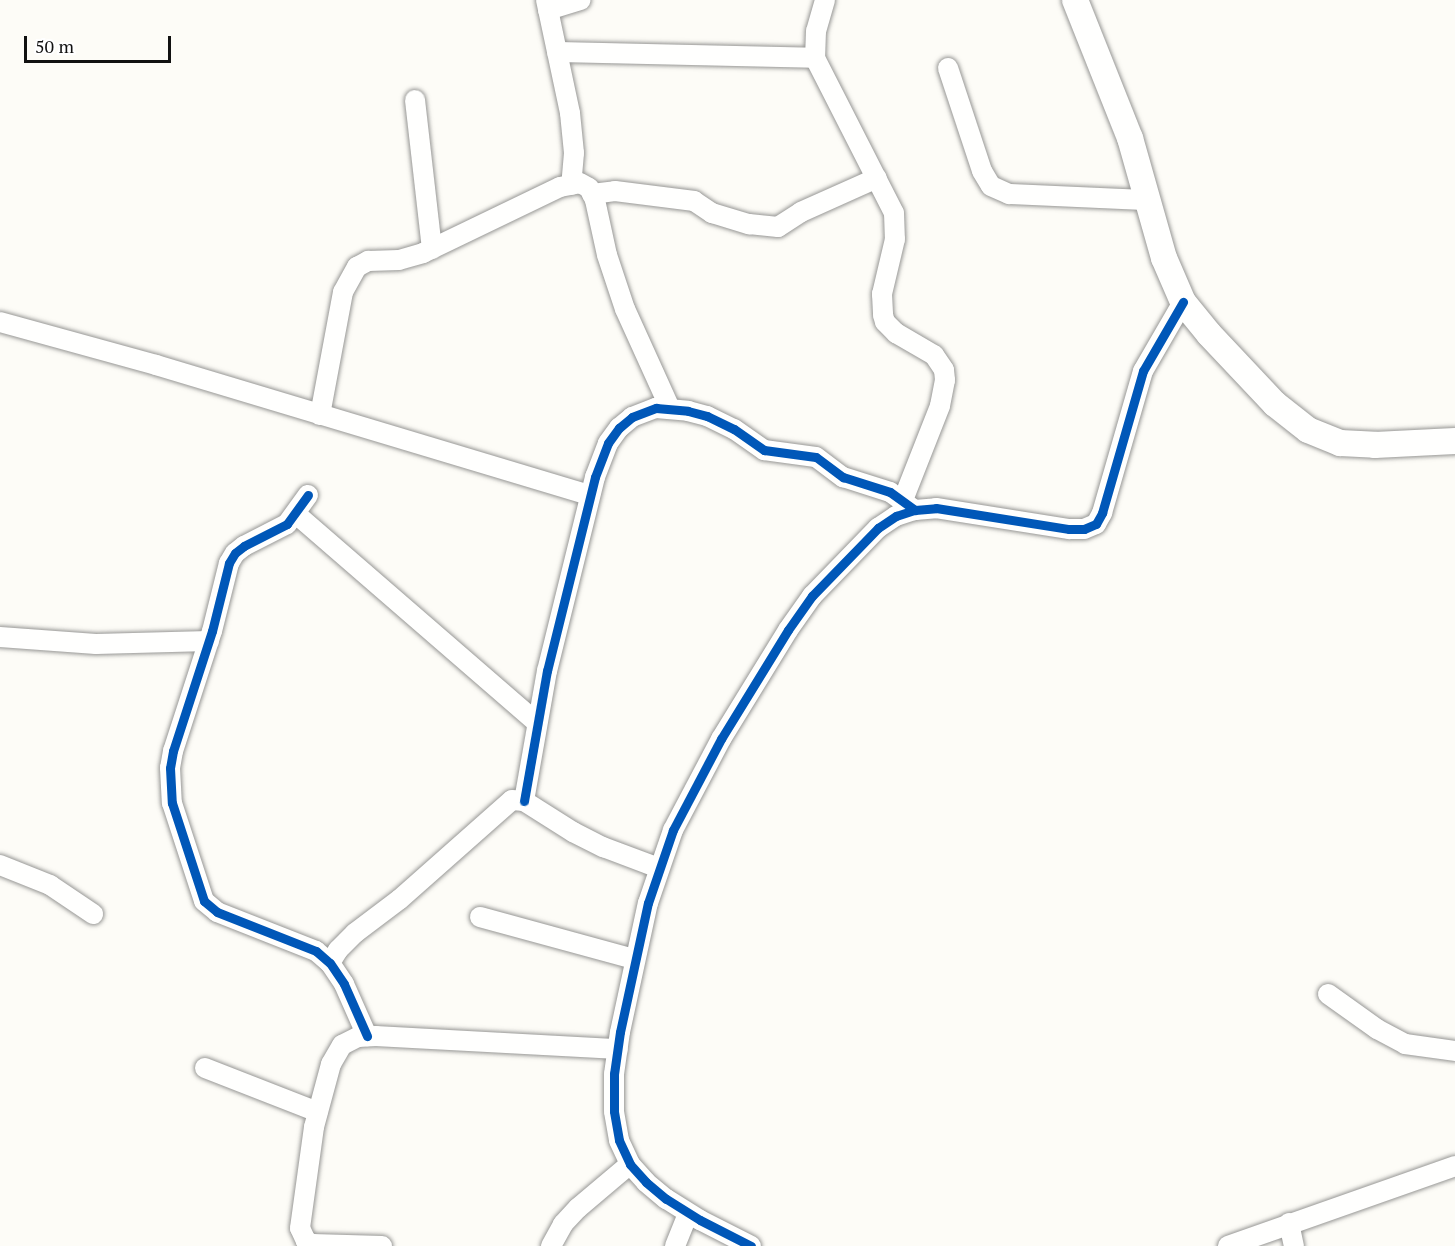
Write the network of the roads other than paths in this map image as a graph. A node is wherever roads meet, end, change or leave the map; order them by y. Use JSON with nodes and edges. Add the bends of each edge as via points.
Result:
{"nodes":[{"id":1,"x":580,"y":0,"type":"edge"},
{"id":2,"x":825,"y":0,"type":"edge"},
{"id":3,"x":1074,"y":0,"type":"edge"},
{"id":4,"x":547,"y":5,"type":"edge"},
{"id":5,"x":557,"y":52,"type":"junction"},
{"id":6,"x":815,"y":58,"type":"junction"},
{"id":7,"x":948,"y":68,"type":"dead end"},
{"id":8,"x":416,"y":100,"type":"dead end"},
{"id":9,"x":877,"y":178,"type":"junction"},
{"id":10,"x":571,"y":184,"type":"junction"},
{"id":11,"x":592,"y":194,"type":"junction"},
{"id":12,"x":1146,"y":200,"type":"junction"},
{"id":13,"x":432,"y":249,"type":"junction"},
{"id":14,"x":1183,"y":302,"type":"junction"},
{"id":15,"x":0,"y":322,"type":"edge"},
{"id":16,"x":670,"y":408,"type":"junction"},
{"id":17,"x":320,"y":415,"type":"junction"},
{"id":18,"x":1455,"y":441,"type":"edge"},
{"id":19,"x":308,"y":495,"type":"dead end"},
{"id":20,"x":590,"y":495,"type":"junction"},
{"id":21,"x":909,"y":505,"type":"junction"},
{"id":22,"x":296,"y":514,"type":"junction"},
{"id":23,"x":0,"y":637,"type":"edge"},
{"id":24,"x":209,"y":641,"type":"junction"},
{"id":25,"x":536,"y":722,"type":"junction"},
{"id":26,"x":524,"y":801,"type":"junction"},
{"id":27,"x":0,"y":865,"type":"edge"},
{"id":28,"x":659,"y":868,"type":"junction"},
{"id":29,"x":93,"y":914,"type":"dead end"},
{"id":30,"x":480,"y":917,"type":"dead end"},
{"id":31,"x":634,"y":958,"type":"junction"},
{"id":32,"x":330,"y":963,"type":"junction"},
{"id":33,"x":1328,"y":994,"type":"dead end"},
{"id":34,"x":367,"y":1036,"type":"junction"},
{"id":35,"x":618,"y":1049,"type":"junction"},
{"id":36,"x":1455,"y":1051,"type":"edge"},
{"id":37,"x":205,"y":1068,"type":"dead end"},
{"id":38,"x":318,"y":1112,"type":"junction"},
{"id":39,"x":630,"y":1164,"type":"junction"},
{"id":40,"x":1455,"y":1166,"type":"edge"},
{"id":41,"x":688,"y":1213,"type":"junction"},
{"id":42,"x":1289,"y":1223,"type":"junction"},
{"id":43,"x":382,"y":1246,"type":"edge"},
{"id":44,"x":551,"y":1246,"type":"edge"},
{"id":45,"x":675,"y":1246,"type":"edge"},
{"id":46,"x":751,"y":1246,"type":"edge"},
{"id":47,"x":1228,"y":1246,"type":"edge"},
{"id":48,"x":1294,"y":1246,"type":"edge"}],
"edges":[{"from":1,"to":4,"type":"street"},
{"from":2,"to":6,"type":"street","via":[[816,31]]},
{"from":3,"to":12,"type":"street","via":[[1130,138]]},
{"from":4,"to":5,"type":"street"},
{"from":5,"to":6,"type":"street"},
{"from":5,"to":10,"type":"street","via":[[572,133]]},
{"from":6,"to":9,"type":"street"},
{"from":7,"to":12,"type":"street","via":[[982,171],[991,186],[1009,194]]},
{"from":8,"to":13,"type":"street"},
{"from":9,"to":11,"type":"street","via":[[801,212],[778,227],[749,224],[712,213],[694,201],[615,191]]},
{"from":9,"to":21,"type":"street","via":[[891,203],[896,227],[882,294],[885,322],[934,355],[944,370],[945,380]]},
{"from":10,"to":11,"type":"street","via":[[580,183]]},
{"from":10,"to":13,"type":"street"},
{"from":11,"to":16,"type":"street","via":[[625,309]]},
{"from":12,"to":14,"type":"street"},
{"from":13,"to":17,"type":"street","via":[[399,260],[368,261],[350,276],[343,292]]},
{"from":14,"to":18,"type":"street","via":[[1246,375],[1308,430],[1340,443]]},
{"from":14,"to":21,"type":"street","via":[[1143,371],[1096,524],[1069,529]]},
{"from":15,"to":17,"type":"street"},
{"from":16,"to":20,"type":"street","via":[[643,411],[619,428],[601,458]]},
{"from":16,"to":21,"type":"street","via":[[714,419],[771,453],[816,457],[843,477],[884,489]]},
{"from":17,"to":20,"type":"street"},
{"from":19,"to":22,"type":"street"},
{"from":20,"to":25,"type":"street"},
{"from":21,"to":28,"type":"street","via":[[878,528],[812,596],[721,739],[673,830]]},
{"from":22,"to":24,"type":"street","via":[[278,530],[235,553],[226,570]]},
{"from":22,"to":25,"type":"street"},
{"from":23,"to":24,"type":"street","via":[[96,644]]},
{"from":24,"to":32,"type":"street","via":[[170,768],[172,802],[204,902],[217,912],[316,951]]},
{"from":25,"to":26,"type":"street"},
{"from":26,"to":28,"type":"street","via":[[573,832]]},
{"from":26,"to":32,"type":"street","via":[[517,799],[506,804],[400,899],[355,933]]},
{"from":27,"to":29,"type":"street","via":[[50,885]]},
{"from":28,"to":31,"type":"street"},
{"from":30,"to":31,"type":"street"},
{"from":31,"to":35,"type":"street"},
{"from":32,"to":34,"type":"street"},
{"from":33,"to":36,"type":"street","via":[[1392,1038],[1418,1047]]},
{"from":34,"to":35,"type":"street"},
{"from":34,"to":38,"type":"street","via":[[349,1040],[336,1053]]},
{"from":35,"to":39,"type":"street","via":[[614,1111],[619,1140]]},
{"from":37,"to":38,"type":"street"},
{"from":38,"to":43,"type":"street","via":[[300,1212],[302,1236],[312,1244]]},
{"from":39,"to":41,"type":"street","via":[[646,1182]]},
{"from":39,"to":44,"type":"street","via":[[578,1208]]},
{"from":40,"to":42,"type":"street"},
{"from":41,"to":45,"type":"street"},
{"from":41,"to":46,"type":"street"},
{"from":42,"to":47,"type":"street"},
{"from":42,"to":48,"type":"street"}]}
